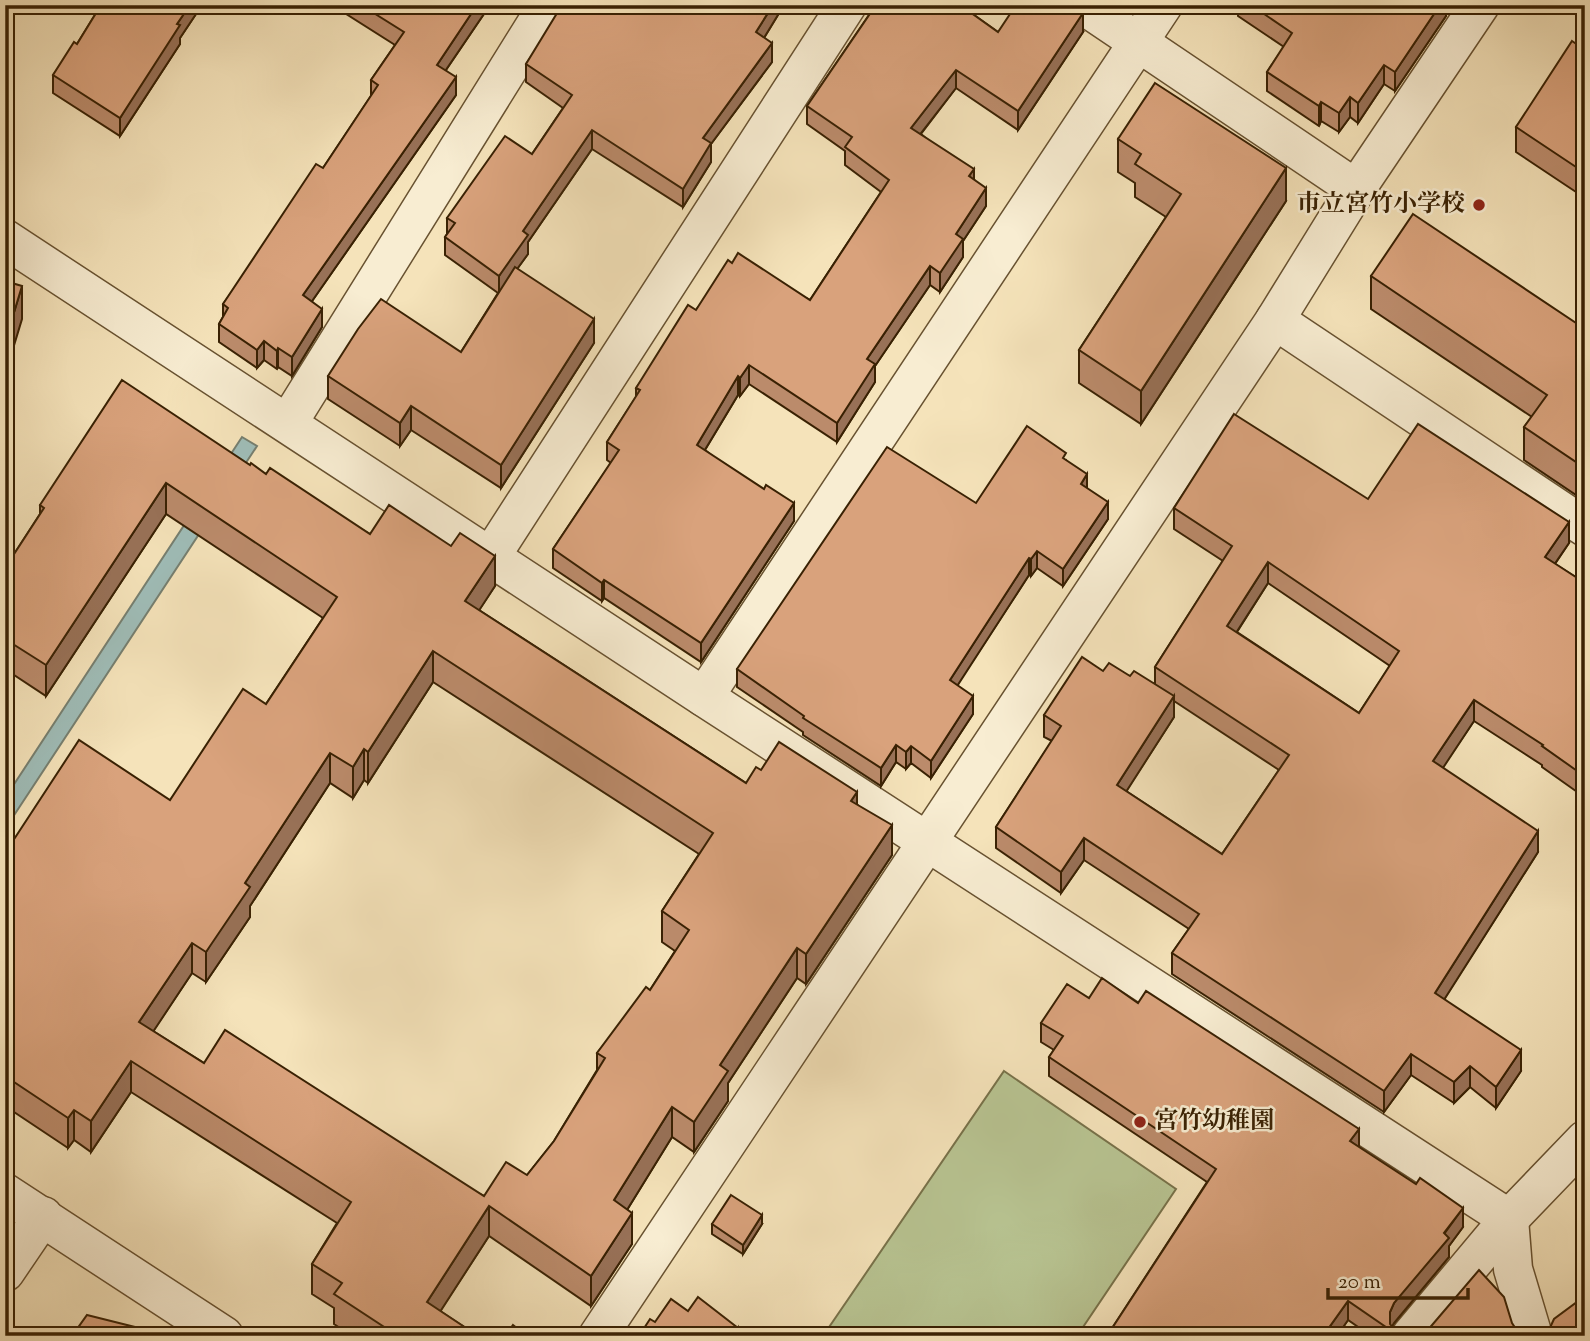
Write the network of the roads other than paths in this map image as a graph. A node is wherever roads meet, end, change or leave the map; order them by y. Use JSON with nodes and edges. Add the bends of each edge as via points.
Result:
{"nodes":[{"id":1,"x":548,"y":5,"type":"edge"},
{"id":2,"x":846,"y":5,"type":"edge"},
{"id":3,"x":1083,"y":5,"type":"edge"},
{"id":4,"x":1163,"y":5,"type":"edge"},
{"id":5,"x":1480,"y":5,"type":"edge"},
{"id":6,"x":1139,"y":43,"type":"junction"},
{"id":7,"x":1356,"y":190,"type":"junction"},
{"id":8,"x":5,"y":239,"type":"edge"},
{"id":9,"x":1275,"y":320,"type":"junction"},
{"id":10,"x":288,"y":423,"type":"junction"},
{"id":11,"x":1585,"y":527,"type":"edge"},
{"id":12,"x":491,"y":556,"type":"junction"},
{"id":13,"x":704,"y":697,"type":"junction"},
{"id":14,"x":929,"y":841,"type":"junction"},
{"id":15,"x":1585,"y":1140,"type":"edge"},
{"id":16,"x":5,"y":1193,"type":"edge"},
{"id":17,"x":43,"y":1216,"type":"junction"},
{"id":18,"x":1509,"y":1219,"type":"junction"},
{"id":19,"x":5,"y":1272,"type":"edge"},
{"id":20,"x":225,"y":1336,"type":"edge"},
{"id":21,"x":598,"y":1336,"type":"edge"},
{"id":22,"x":1410,"y":1336,"type":"edge"},
{"id":23,"x":1533,"y":1336,"type":"edge"}],
"edges":[{"from":1,"to":10,"type":"street"},
{"from":2,"to":12,"type":"street"},
{"from":3,"to":6,"type":"street"},
{"from":4,"to":6,"type":"street"},
{"from":5,"to":7,"type":"street"},
{"from":6,"to":7,"type":"street"},
{"from":6,"to":13,"type":"street"},
{"from":7,"to":9,"type":"street"},
{"from":8,"to":10,"type":"street"},
{"from":9,"to":11,"type":"street"},
{"from":9,"to":14,"type":"street"},
{"from":10,"to":12,"type":"street"},
{"from":12,"to":13,"type":"street"},
{"from":13,"to":14,"type":"street"},
{"from":14,"to":18,"type":"street"},
{"from":14,"to":21,"type":"street"},
{"from":15,"to":18,"type":"street"},
{"from":16,"to":17,"type":"street"},
{"from":17,"to":19,"type":"street"},
{"from":17,"to":20,"type":"street"},
{"from":18,"to":22,"type":"street"},
{"from":18,"to":23,"type":"street","via":[[1513,1269]]}]}
